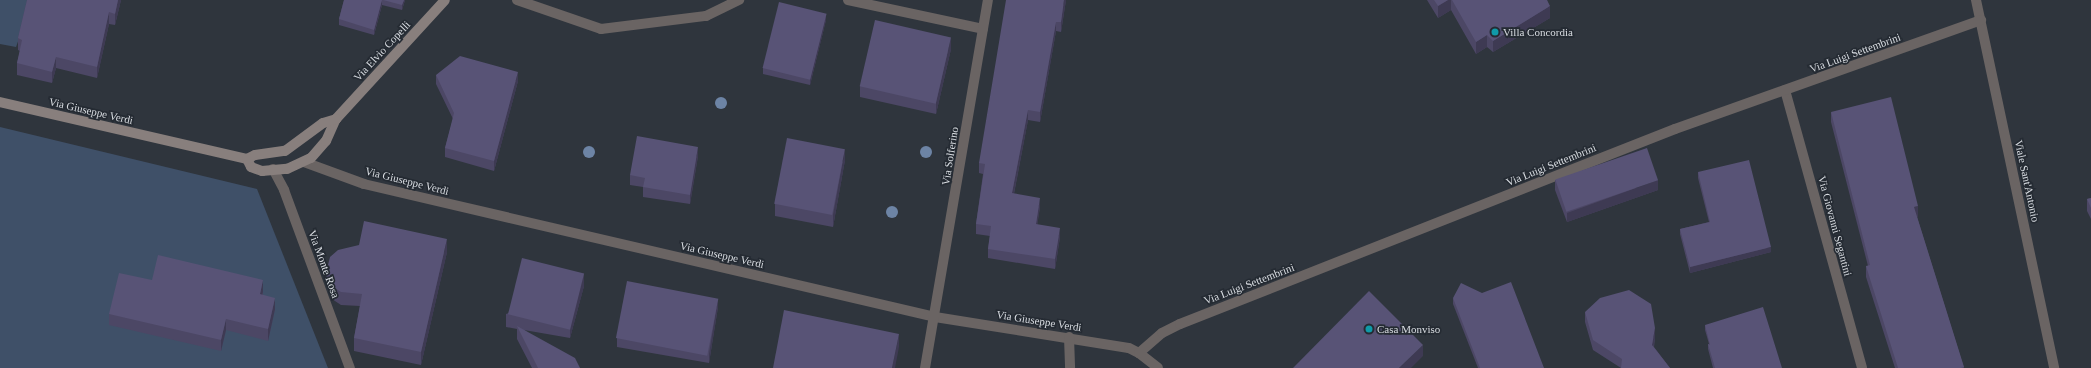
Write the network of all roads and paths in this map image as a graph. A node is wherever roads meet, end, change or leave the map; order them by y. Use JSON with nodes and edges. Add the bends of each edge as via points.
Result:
{"nodes":[{"id":1,"x":445,"y":0,"type":"edge"},
{"id":2,"x":517,"y":0,"type":"edge"},
{"id":3,"x":739,"y":0,"type":"edge"},
{"id":4,"x":848,"y":0,"type":"edge"},
{"id":5,"x":988,"y":0,"type":"edge"},
{"id":6,"x":1976,"y":0,"type":"edge"},
{"id":7,"x":1981,"y":20,"type":"junction"},
{"id":8,"x":983,"y":29,"type":"junction"},
{"id":9,"x":1785,"y":90,"type":"junction"},
{"id":10,"x":0,"y":102,"type":"edge"},
{"id":11,"x":336,"y":119,"type":"junction"},
{"id":12,"x":247,"y":159,"type":"junction"},
{"id":13,"x":304,"y":162,"type":"junction"},
{"id":14,"x":273,"y":169,"type":"junction"},
{"id":15,"x":936,"y":317,"type":"junction"},
{"id":16,"x":1069,"y":337,"type":"junction"},
{"id":17,"x":1139,"y":352,"type":"junction"},
{"id":18,"x":350,"y":368,"type":"edge"},
{"id":19,"x":925,"y":368,"type":"edge"},
{"id":20,"x":1070,"y":368,"type":"edge"},
{"id":21,"x":1158,"y":368,"type":"edge"},
{"id":22,"x":1862,"y":368,"type":"edge"},
{"id":23,"x":2054,"y":368,"type":"edge"}],
"edges":[{"from":1,"to":11,"type":"main road","name":"Via Elvio Copelli"},
{"from":2,"to":3,"type":"street","via":[[601,29],[706,16]]},
{"from":4,"to":8,"type":"street"},
{"from":5,"to":8,"type":"street","name":"Via Solferino"},
{"from":6,"to":7,"type":"street","name":"Viale Sant'Antonio"},
{"from":7,"to":9,"type":"street","name":"Via Luigi Settembrini"},
{"from":7,"to":23,"type":"street","name":"Viale Sant'Antonio"},
{"from":8,"to":15,"type":"street","name":"Via Solferino"},
{"from":9,"to":17,"type":"street","name":"Via Luigi Settembrini","via":[[1675,129],[1180,324],[1162,333]]},
{"from":9,"to":22,"type":"street","name":"Via Giovanni Segantini"},
{"from":10,"to":12,"type":"main road","name":"Via Giuseppe Verdi"},
{"from":11,"to":12,"type":"main road","name":"Via Elvio Copelli","via":[[324,123],[285,151],[254,155]]},
{"from":11,"to":13,"type":"main road","name":"Via Elvio Copelli","via":[[326,141]]},
{"from":12,"to":14,"type":"main road","name":"Via Elvio Copelli","via":[[251,167],[262,171]]},
{"from":13,"to":14,"type":"main road","name":"Via Elvio Copelli","via":[[287,169]]},
{"from":13,"to":15,"type":"street","name":"Via Giuseppe Verdi","via":[[364,184]]},
{"from":14,"to":18,"type":"street","name":"Via Monte Rosa","via":[[284,190]]},
{"from":15,"to":16,"type":"street","name":"Via Giuseppe Verdi"},
{"from":15,"to":19,"type":"street","name":"Via Solferino"},
{"from":16,"to":17,"type":"street","name":"Via Giuseppe Verdi"},
{"from":16,"to":20,"type":"street"},
{"from":17,"to":21,"type":"street"}]}
